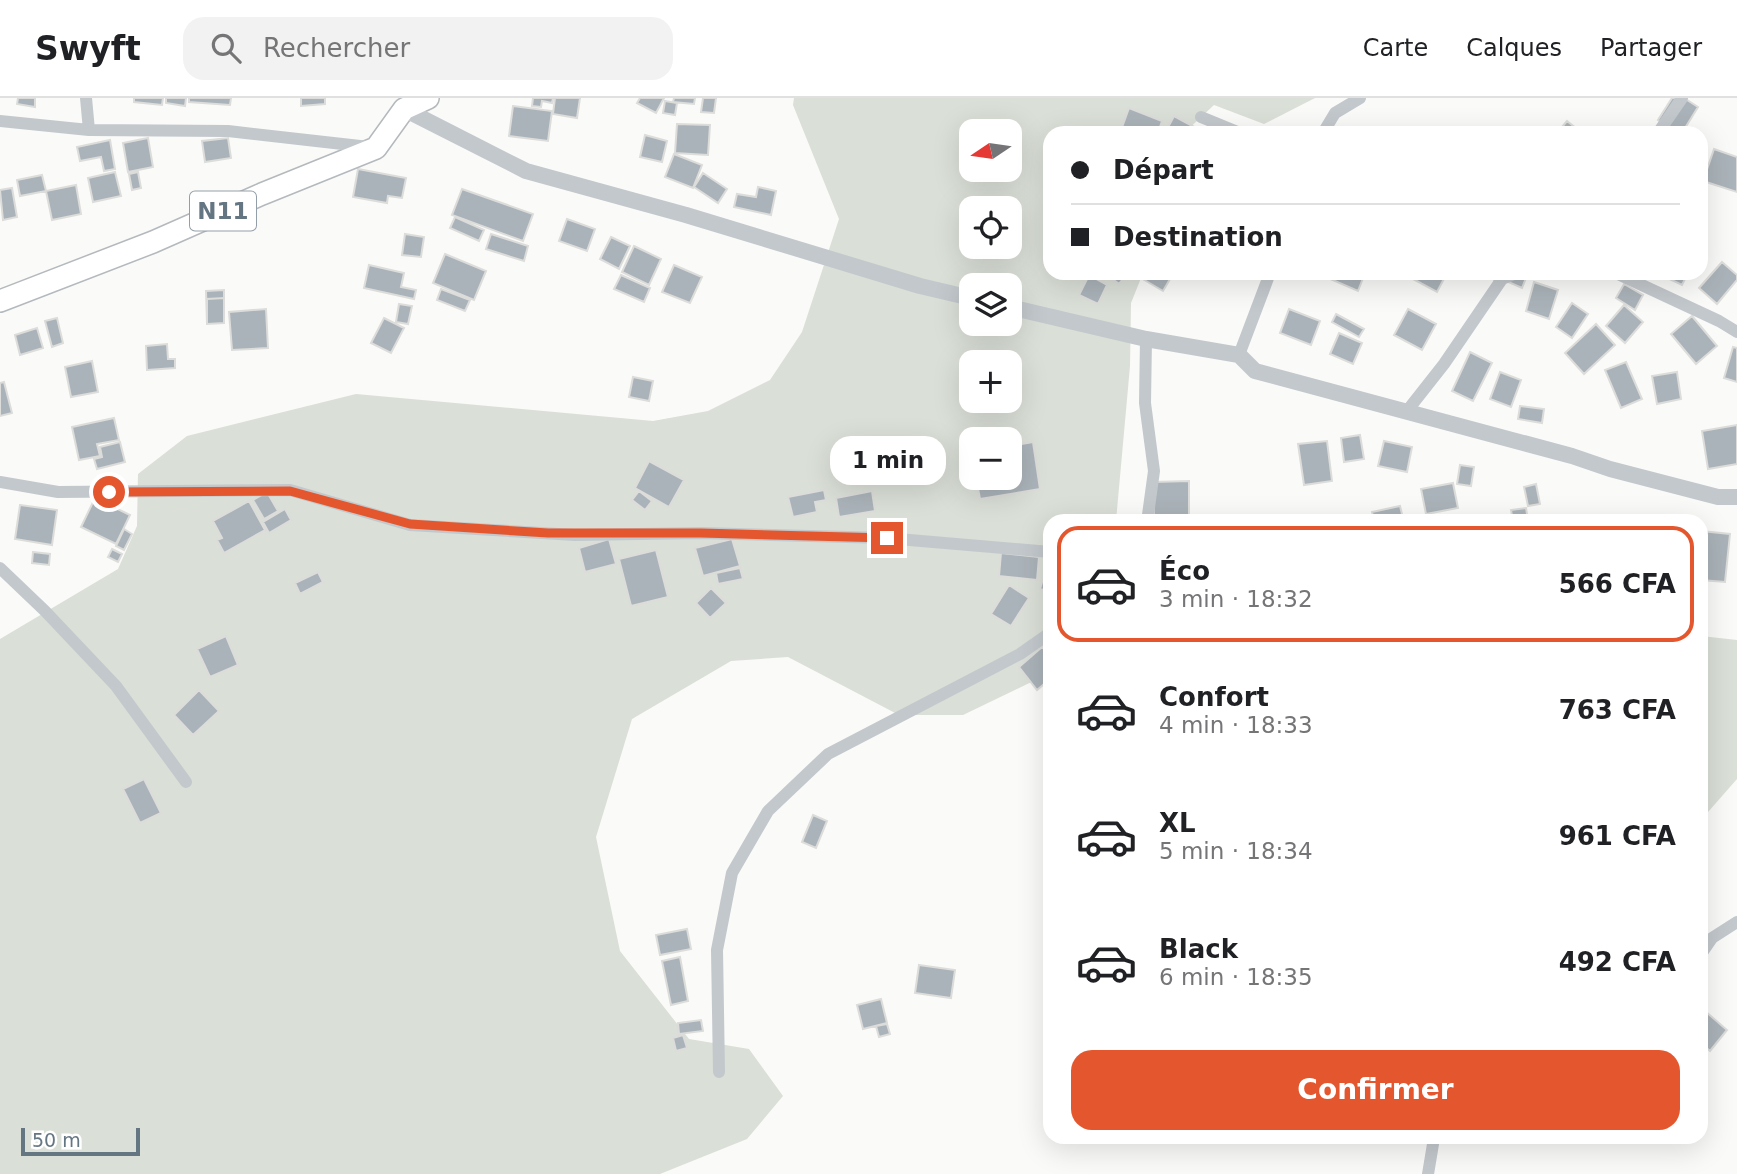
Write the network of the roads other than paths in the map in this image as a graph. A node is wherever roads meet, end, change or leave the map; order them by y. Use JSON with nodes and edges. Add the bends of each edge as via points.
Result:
{"nodes":[{"id":1,"x":86,"y":98,"type":"edge"},
{"id":2,"x":428,"y":98,"type":"edge"},
{"id":3,"x":1360,"y":98,"type":"edge"},
{"id":4,"x":1682,"y":98,"type":"edge"},
{"id":5,"x":404,"y":109,"type":"junction"},
{"id":6,"x":1201,"y":117,"type":"dead end"},
{"id":7,"x":0,"y":121,"type":"edge"},
{"id":8,"x":1223,"y":126,"type":"edge"},
{"id":9,"x":1328,"y":126,"type":"edge"},
{"id":10,"x":1663,"y":126,"type":"edge"},
{"id":11,"x":89,"y":130,"type":"junction"},
{"id":12,"x":376,"y":148,"type":"junction"},
{"id":13,"x":1267,"y":280,"type":"edge"},
{"id":14,"x":1495,"y":280,"type":"edge"},
{"id":15,"x":1631,"y":280,"type":"edge"},
{"id":16,"x":959,"y":295,"type":"edge"},
{"id":17,"x":0,"y":301,"type":"edge"},
{"id":18,"x":1022,"y":310,"type":"edge"},
{"id":19,"x":1737,"y":332,"type":"edge"},
{"id":20,"x":1146,"y":339,"type":"junction"},
{"id":21,"x":1239,"y":355,"type":"junction"},
{"id":22,"x":1407,"y":411,"type":"junction"},
{"id":23,"x":0,"y":482,"type":"edge"},
{"id":24,"x":1737,"y":497,"type":"edge"},
{"id":25,"x":1148,"y":514,"type":"edge"},
{"id":26,"x":1043,"y":551,"type":"edge"},
{"id":27,"x":0,"y":568,"type":"edge"},
{"id":28,"x":1043,"y":638,"type":"edge"},
{"id":29,"x":186,"y":782,"type":"dead end"},
{"id":30,"x":1737,"y":922,"type":"edge"},
{"id":31,"x":1708,"y":944,"type":"edge"},
{"id":32,"x":719,"y":1072,"type":"dead end"},
{"id":33,"x":1433,"y":1144,"type":"edge"},
{"id":34,"x":1428,"y":1174,"type":"edge"}],
"edges":[{"from":1,"to":11,"type":"street"},
{"from":2,"to":5,"type":"highway"},
{"from":3,"to":9,"type":"street","via":[[1335,113]]},
{"from":4,"to":10,"type":"street"},
{"from":5,"to":12,"type":"highway"},
{"from":5,"to":16,"type":"street","via":[[526,171]]},
{"from":6,"to":8,"type":"street"},
{"from":7,"to":11,"type":"street"},
{"from":11,"to":12,"type":"street","via":[[228,131]]},
{"from":12,"to":17,"type":"highway","number":"N11"},
{"from":13,"to":21,"type":"street"},
{"from":14,"to":22,"type":"street","via":[[1444,364]]},
{"from":15,"to":19,"type":"street"},
{"from":18,"to":20,"type":"street"},
{"from":20,"to":21,"type":"street"},
{"from":20,"to":25,"type":"street","via":[[1145,403],[1154,471]]},
{"from":21,"to":22,"type":"street","via":[[1255,371]]},
{"from":22,"to":24,"type":"street","via":[[1610,470],[1718,497]]},
{"from":23,"to":26,"type":"street","via":[[58,492],[290,491],[410,524],[575,535],[887,538]]},
{"from":27,"to":29,"type":"street","via":[[116,686]]},
{"from":28,"to":32,"type":"street","via":[[828,754],[768,811],[732,873],[722,924]]},
{"from":30,"to":31,"type":"street"},
{"from":33,"to":34,"type":"street"}]}
